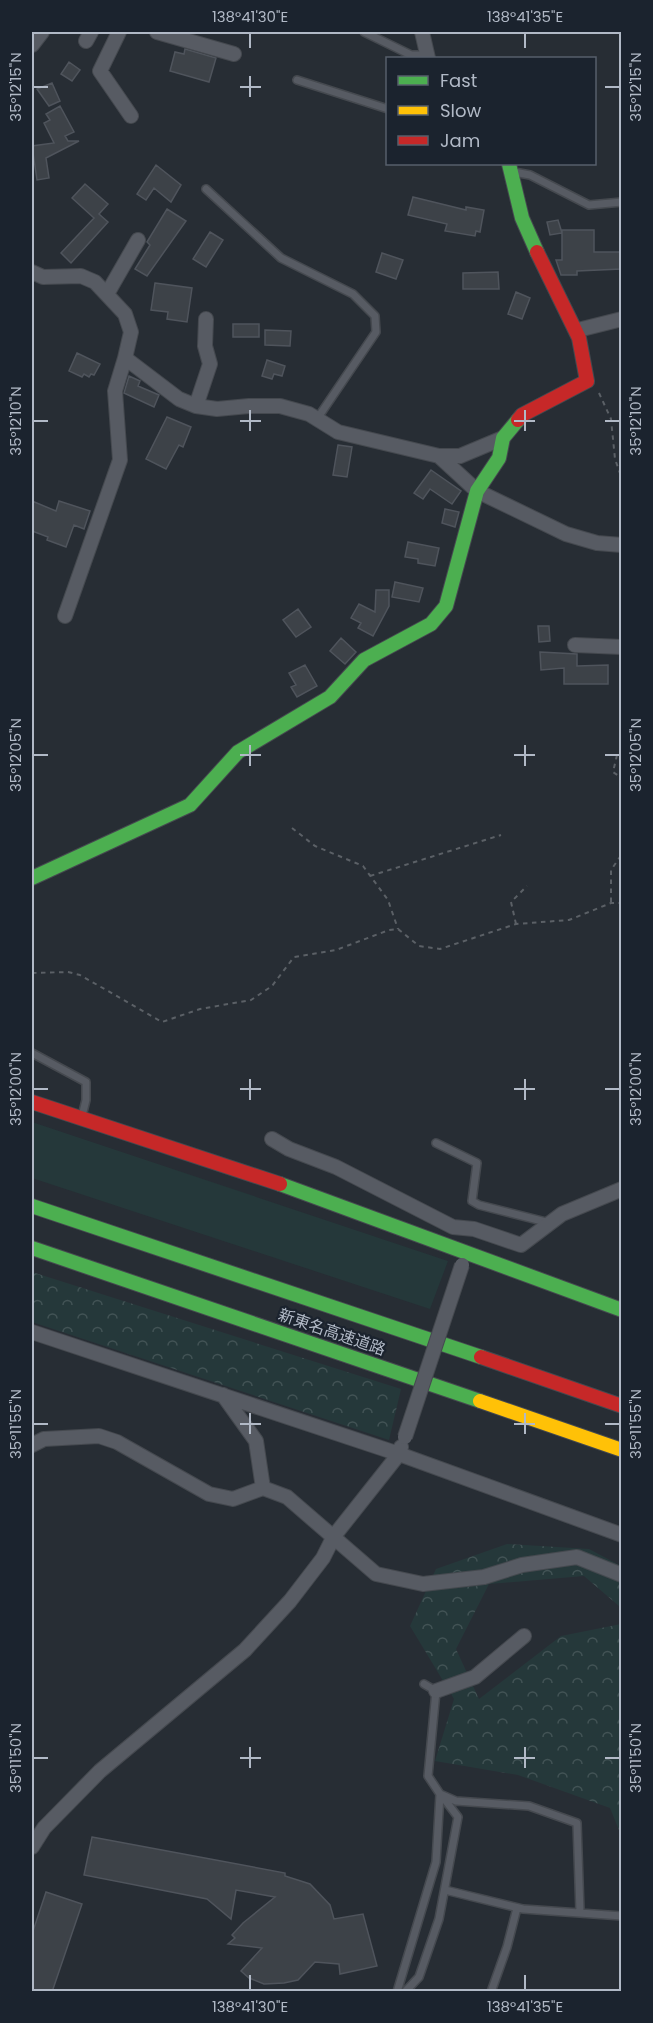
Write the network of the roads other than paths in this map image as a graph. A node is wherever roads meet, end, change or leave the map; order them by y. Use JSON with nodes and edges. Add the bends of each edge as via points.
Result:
{"nodes":[{"id":1,"x":42,"y":32,"type":"edge"},
{"id":2,"x":119,"y":32,"type":"edge"},
{"id":3,"x":157,"y":32,"type":"edge"},
{"id":4,"x":364,"y":32,"type":"edge"},
{"id":5,"x":422,"y":32,"type":"edge"},
{"id":6,"x":32,"y":45,"type":"edge"},
{"id":7,"x":234,"y":54,"type":"dead end"},
{"id":8,"x":427,"y":57,"type":"edge"},
{"id":9,"x":297,"y":80,"type":"dead end"},
{"id":10,"x":386,"y":109,"type":"edge"},
{"id":11,"x":131,"y":116,"type":"dead end"},
{"id":12,"x":512,"y":168,"type":"edge"},
{"id":13,"x":207,"y":189,"type":"dead end"},
{"id":14,"x":621,"y":202,"type":"edge"},
{"id":15,"x":138,"y":240,"type":"dead end"},
{"id":16,"x":32,"y":272,"type":"edge"},
{"id":17,"x":106,"y":294,"type":"junction"},
{"id":18,"x":206,"y":319,"type":"dead end"},
{"id":19,"x":621,"y":319,"type":"edge"},
{"id":20,"x":578,"y":330,"type":"junction"},
{"id":21,"x":126,"y":358,"type":"junction"},
{"id":22,"x":196,"y":406,"type":"junction"},
{"id":23,"x":318,"y":419,"type":"junction"},
{"id":24,"x":503,"y":438,"type":"junction"},
{"id":25,"x":439,"y":456,"type":"junction"},
{"id":26,"x":477,"y":491,"type":"junction"},
{"id":27,"x":621,"y":544,"type":"edge"},
{"id":28,"x":65,"y":616,"type":"dead end"},
{"id":29,"x":575,"y":645,"type":"dead end"},
{"id":30,"x":621,"y":647,"type":"edge"},
{"id":31,"x":32,"y":878,"type":"edge"},
{"id":32,"x":32,"y":1053,"type":"edge"},
{"id":33,"x":32,"y":1102,"type":"edge"},
{"id":34,"x":81,"y":1118,"type":"junction"},
{"id":35,"x":272,"y":1139,"type":"dead end"},
{"id":36,"x":436,"y":1143,"type":"dead end"},
{"id":37,"x":621,"y":1189,"type":"edge"},
{"id":38,"x":32,"y":1206,"type":"edge"},
{"id":39,"x":550,"y":1223,"type":"junction"},
{"id":40,"x":474,"y":1229,"type":"junction"},
{"id":41,"x":32,"y":1248,"type":"edge"},
{"id":42,"x":464,"y":1259,"type":"junction"},
{"id":43,"x":621,"y":1310,"type":"edge"},
{"id":44,"x":32,"y":1332,"type":"edge"},
{"id":45,"x":223,"y":1395,"type":"junction"},
{"id":46,"x":621,"y":1406,"type":"edge"},
{"id":47,"x":32,"y":1445,"type":"edge"},
{"id":48,"x":621,"y":1450,"type":"edge"},
{"id":49,"x":399,"y":1454,"type":"junction"},
{"id":50,"x":263,"y":1488,"type":"junction"},
{"id":51,"x":621,"y":1535,"type":"edge"},
{"id":52,"x":334,"y":1536,"type":"junction"},
{"id":53,"x":621,"y":1575,"type":"edge"},
{"id":54,"x":524,"y":1636,"type":"dead end"},
{"id":55,"x":424,"y":1684,"type":"dead end"},
{"id":56,"x":436,"y":1691,"type":"junction"},
{"id":57,"x":440,"y":1794,"type":"junction"},
{"id":58,"x":32,"y":1847,"type":"edge"},
{"id":59,"x":445,"y":1890,"type":"junction"},
{"id":60,"x":517,"y":1908,"type":"junction"},
{"id":61,"x":580,"y":1912,"type":"junction"},
{"id":62,"x":621,"y":1916,"type":"edge"},
{"id":63,"x":397,"y":1992,"type":"edge"},
{"id":64,"x":405,"y":1992,"type":"edge"},
{"id":65,"x":491,"y":1992,"type":"edge"}],
"edges":[{"from":1,"to":6,"type":"street"},
{"from":2,"to":11,"type":"street","via":[[100,71]]},
{"from":3,"to":7,"type":"street"},
{"from":4,"to":8,"type":"lane","via":[[411,55]]},
{"from":5,"to":8,"type":"street"},
{"from":9,"to":10,"type":"lane"},
{"from":12,"to":14,"type":"lane","via":[[589,205]]},
{"from":12,"to":20,"type":"main road","via":[[522,217]]},
{"from":13,"to":23,"type":"lane","via":[[281,258],[353,294],[375,316],[376,332]]},
{"from":15,"to":17,"type":"street"},
{"from":16,"to":17,"type":"street","via":[[43,277],[81,276],[95,282]]},
{"from":17,"to":21,"type":"street","via":[[125,314],[131,332]]},
{"from":18,"to":22,"type":"street","via":[[205,346],[210,364]]},
{"from":19,"to":20,"type":"street"},
{"from":20,"to":24,"type":"main road","via":[[587,381],[522,416]]},
{"from":21,"to":22,"type":"street","via":[[179,399]]},
{"from":21,"to":28,"type":"street","via":[[115,391],[120,460]]},
{"from":22,"to":23,"type":"street","via":[[217,410],[280,406]]},
{"from":23,"to":25,"type":"street","via":[[338,432]]},
{"from":24,"to":25,"type":"street","via":[[460,456]]},
{"from":24,"to":26,"type":"main road","via":[[500,458]]},
{"from":25,"to":26,"type":"street"},
{"from":26,"to":27,"type":"street","via":[[566,534],[597,543]]},
{"from":26,"to":31,"type":"main road","via":[[446,606],[431,624],[363,660],[330,697],[238,752],[190,805]]},
{"from":29,"to":30,"type":"street"},
{"from":32,"to":34,"type":"lane","via":[[86,1082]]},
{"from":33,"to":34,"type":"main road"},
{"from":34,"to":42,"type":"main road","via":[[268,1180]]},
{"from":35,"to":40,"type":"street","via":[[453,1227]]},
{"from":36,"to":39,"type":"lane","via":[[477,1163],[472,1200],[479,1205]]},
{"from":37,"to":39,"type":"street"},
{"from":38,"to":46,"type":"main road","name":"新東名高速道路"},
{"from":39,"to":40,"type":"street","via":[[521,1245]]},
{"from":40,"to":42,"type":"street"},
{"from":41,"to":48,"type":"main road","name":"新東名高速道路"},
{"from":42,"to":43,"type":"main road"},
{"from":42,"to":49,"type":"street","bridge":true},
{"from":44,"to":45,"type":"street"},
{"from":45,"to":49,"type":"street"},
{"from":45,"to":50,"type":"street","via":[[256,1441]]},
{"from":47,"to":50,"type":"street","via":[[44,1440],[99,1436],[117,1442],[209,1494],[232,1499]]},
{"from":49,"to":51,"type":"street"},
{"from":49,"to":52,"type":"street"},
{"from":50,"to":52,"type":"street","via":[[287,1497]]},
{"from":52,"to":53,"type":"street","via":[[376,1574],[423,1584],[484,1577],[522,1565],[577,1557]]},
{"from":52,"to":58,"type":"street","via":[[323,1558],[290,1601],[245,1650],[100,1771],[44,1828]]},
{"from":54,"to":56,"type":"street","via":[[475,1677]]},
{"from":55,"to":56,"type":"lane"},
{"from":56,"to":57,"type":"lane","via":[[428,1776]]},
{"from":57,"to":59,"type":"lane","via":[[458,1817]]},
{"from":57,"to":61,"type":"lane","via":[[456,1801],[529,1806],[577,1823]]},
{"from":57,"to":63,"type":"lane","via":[[436,1862]]},
{"from":59,"to":60,"type":"lane"},
{"from":59,"to":64,"type":"lane","via":[[419,1977]]},
{"from":60,"to":61,"type":"lane"},
{"from":60,"to":65,"type":"lane"},
{"from":61,"to":62,"type":"lane"}]}
